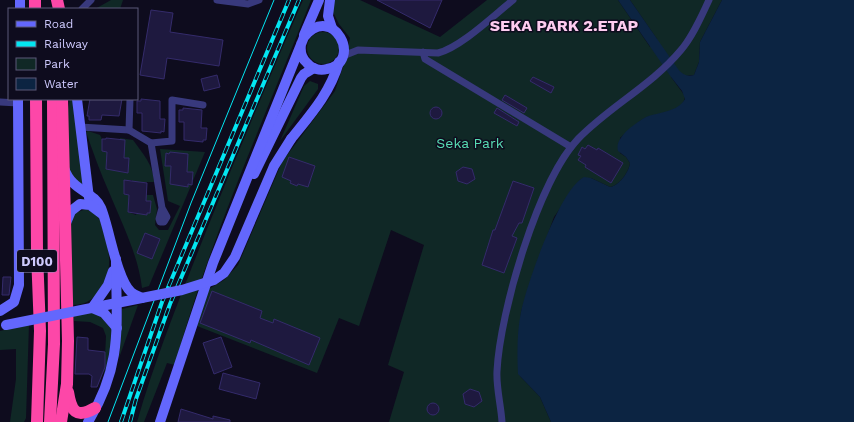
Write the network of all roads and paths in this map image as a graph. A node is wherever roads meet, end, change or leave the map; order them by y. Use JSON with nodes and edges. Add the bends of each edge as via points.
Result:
{"nodes":[{"id":1,"x":91,"y":0,"type":"edge"},
{"id":2,"x":217,"y":0,"type":"edge"},
{"id":3,"x":259,"y":0,"type":"edge"},
{"id":4,"x":318,"y":0,"type":"edge"},
{"id":5,"x":330,"y":0,"type":"edge"},
{"id":6,"x":513,"y":0,"type":"edge"},
{"id":7,"x":709,"y":0,"type":"edge"},
{"id":8,"x":83,"y":8,"type":"edge"},
{"id":9,"x":332,"y":28,"type":"junction"},
{"id":10,"x":302,"y":40,"type":"junction"},
{"id":11,"x":343,"y":41,"type":"junction"},
{"id":12,"x":358,"y":50,"type":"junction"},
{"id":13,"x":424,"y":52,"type":"junction"},
{"id":14,"x":341,"y":59,"type":"junction"},
{"id":15,"x":316,"y":69,"type":"junction"},
{"id":16,"x":326,"y":95,"type":"junction"},
{"id":17,"x":36,"y":100,"type":"edge"},
{"id":18,"x":53,"y":100,"type":"edge"},
{"id":19,"x":62,"y":100,"type":"edge"},
{"id":20,"x":67,"y":100,"type":"edge"},
{"id":21,"x":77,"y":100,"type":"edge"},
{"id":22,"x":130,"y":100,"type":"edge"},
{"id":23,"x":18,"y":101,"type":"edge"},
{"id":24,"x":0,"y":102,"type":"edge"},
{"id":25,"x":203,"y":105,"type":"dead end"},
{"id":26,"x":63,"y":120,"type":"junction"},
{"id":27,"x":80,"y":127,"type":"junction"},
{"id":28,"x":129,"y":130,"type":"junction"},
{"id":29,"x":151,"y":143,"type":"junction"},
{"id":30,"x":571,"y":147,"type":"junction"},
{"id":31,"x":64,"y":166,"type":"junction"},
{"id":32,"x":88,"y":195,"type":"junction"},
{"id":33,"x":93,"y":207,"type":"junction"},
{"id":34,"x":162,"y":208,"type":"dead end"},
{"id":35,"x":104,"y":216,"type":"junction"},
{"id":36,"x":232,"y":217,"type":"junction"},
{"id":37,"x":65,"y":231,"type":"junction"},
{"id":38,"x":116,"y":259,"type":"junction"},
{"id":39,"x":142,"y":298,"type":"junction"},
{"id":40,"x":116,"y":303,"type":"junction"},
{"id":41,"x":92,"y":308,"type":"junction"},
{"id":42,"x":0,"y":311,"type":"edge"},
{"id":43,"x":3,"y":325,"type":"edge"},
{"id":44,"x":117,"y":328,"type":"junction"},
{"id":45,"x":67,"y":384,"type":"junction"},
{"id":46,"x":95,"y":408,"type":"junction"},
{"id":47,"x":36,"y":419,"type":"edge"},
{"id":48,"x":50,"y":422,"type":"edge"},
{"id":49,"x":61,"y":422,"type":"edge"},
{"id":50,"x":70,"y":422,"type":"edge"},
{"id":51,"x":88,"y":422,"type":"edge"},
{"id":52,"x":160,"y":422,"type":"edge"},
{"id":53,"x":502,"y":422,"type":"edge"}],
"edges":[{"from":1,"to":8,"type":"street"},
{"from":2,"to":3,"type":"street","via":[[248,4]]},
{"from":4,"to":10,"type":"main road"},
{"from":5,"to":9,"type":"main road","via":[[328,16]]},
{"from":6,"to":13,"type":"street","via":[[452,47],[438,53]]},
{"from":7,"to":30,"type":"street","via":[[684,46],[673,59]]},
{"from":9,"to":10,"type":"main road","via":[[315,27]]},
{"from":9,"to":11,"type":"main road"},
{"from":10,"to":15,"type":"main road","via":[[303,58]]},
{"from":10,"to":36,"type":"main road"},
{"from":11,"to":12,"type":"street"},
{"from":11,"to":14,"type":"main road"},
{"from":12,"to":13,"type":"street"},
{"from":12,"to":14,"type":"street"},
{"from":13,"to":30,"type":"street","via":[[425,59]]},
{"from":14,"to":15,"type":"main road","via":[[328,69]]},
{"from":14,"to":16,"type":"main road"},
{"from":15,"to":16,"type":"main road","via":[[326,80]]},
{"from":15,"to":36,"type":"main road","via":[[301,78]]},
{"from":16,"to":39,"type":"main road","bridge":true,"via":[[291,139],[274,166],[238,250],[224,273],[197,287]]},
{"from":17,"to":47,"type":"highway","number":"D100","via":[[40,331]]},
{"from":18,"to":48,"type":"highway","number":"D100","via":[[54,337]]},
{"from":19,"to":26,"type":"highway"},
{"from":20,"to":26,"type":"main road"},
{"from":21,"to":27,"type":"main road"},
{"from":22,"to":28,"type":"street"},
{"from":23,"to":24,"type":"street"},
{"from":23,"to":42,"type":"main road","via":[[19,285],[14,302]]},
{"from":25,"to":29,"type":"street","via":[[172,100],[172,141]]},
{"from":26,"to":31,"type":"highway"},
{"from":27,"to":28,"type":"street"},
{"from":27,"to":32,"type":"main road"},
{"from":28,"to":29,"type":"street"},
{"from":29,"to":34,"type":"street"},
{"from":30,"to":53,"type":"street","via":[[557,168],[540,205],[514,281],[497,372]]},
{"from":31,"to":32,"type":"main road","via":[[72,183]]},
{"from":31,"to":37,"type":"highway"},
{"from":32,"to":33,"type":"main road"},
{"from":32,"to":35,"type":"main road","via":[[99,202]]},
{"from":33,"to":35,"type":"main road"},
{"from":33,"to":37,"type":"main road","via":[[85,203],[73,209],[68,215]]},
{"from":35,"to":38,"type":"main road"},
{"from":36,"to":52,"type":"main road","via":[[192,320]]},
{"from":37,"to":45,"type":"highway"},
{"from":38,"to":39,"type":"main road","via":[[126,286]]},
{"from":38,"to":40,"type":"main road"},
{"from":38,"to":41,"type":"main road","via":[[108,285]]},
{"from":39,"to":40,"type":"main road","bridge":true},
{"from":40,"to":41,"type":"main road","bridge":true},
{"from":40,"to":44,"type":"main road"},
{"from":41,"to":43,"type":"main road","bridge":true},
{"from":41,"to":44,"type":"main road","via":[[104,313]]},
{"from":44,"to":46,"type":"main road","via":[[112,369]]},
{"from":45,"to":46,"type":"highway","via":[[70,403],[74,410],[84,413]]},
{"from":45,"to":49,"type":"highway"},
{"from":45,"to":50,"type":"highway"},
{"from":46,"to":51,"type":"main road"}]}
